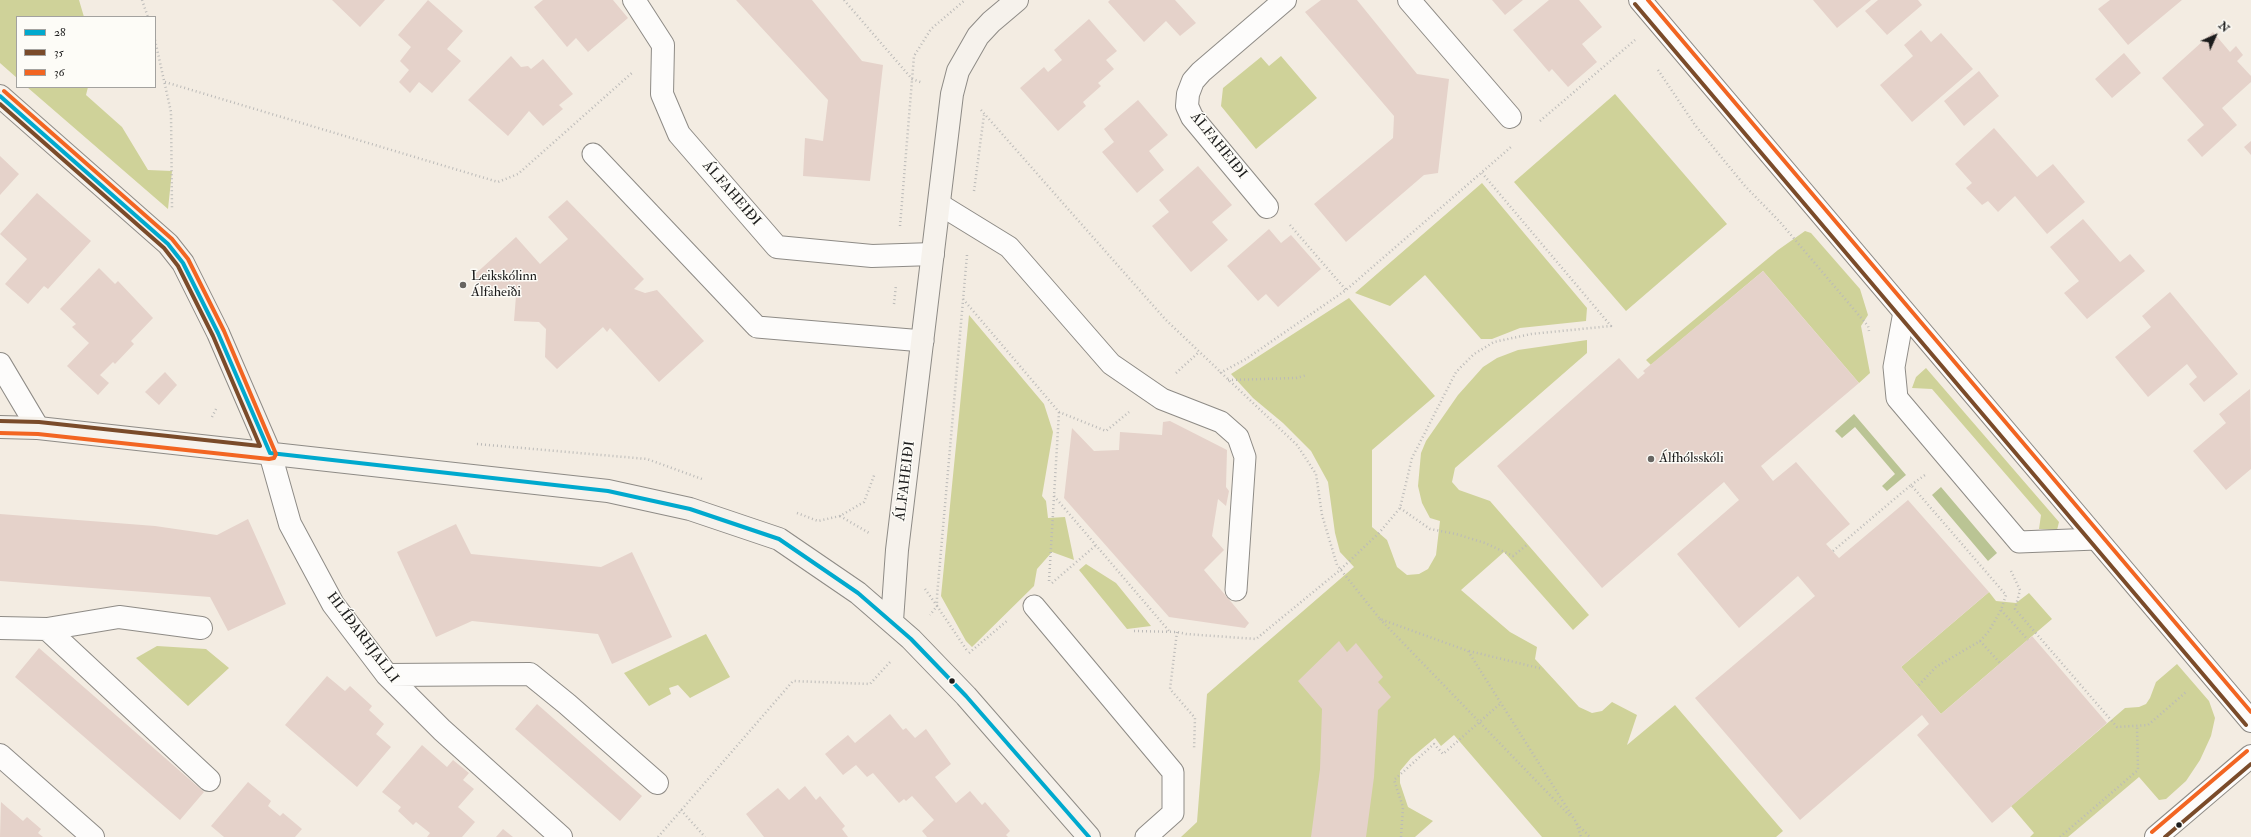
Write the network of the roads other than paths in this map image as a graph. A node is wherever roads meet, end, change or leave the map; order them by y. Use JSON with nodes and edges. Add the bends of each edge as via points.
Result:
{"nodes":[{"id":1,"x":634,"y":0,"type":"edge"},
{"id":2,"x":1017,"y":0,"type":"edge"},
{"id":3,"x":1285,"y":0,"type":"edge"},
{"id":4,"x":1409,"y":0,"type":"edge"},
{"id":5,"x":1640,"y":0,"type":"edge"},
{"id":6,"x":0,"y":96,"type":"edge"},
{"id":7,"x":1510,"y":118,"type":"dead end"},
{"id":8,"x":593,"y":154,"type":"dead end"},
{"id":9,"x":939,"y":204,"type":"junction"},
{"id":10,"x":1268,"y":207,"type":"road end"},
{"id":11,"x":933,"y":254,"type":"junction"},
{"id":12,"x":1904,"y":312,"type":"junction"},
{"id":13,"x":923,"y":341,"type":"junction"},
{"id":14,"x":0,"y":364,"type":"edge"},
{"id":15,"x":0,"y":427,"type":"edge"},
{"id":16,"x":38,"y":428,"type":"junction"},
{"id":17,"x":270,"y":453,"type":"junction"},
{"id":18,"x":2096,"y":539,"type":"junction"},
{"id":19,"x":1236,"y":590,"type":"dead end"},
{"id":20,"x":1034,"y":606,"type":"dead end"},
{"id":21,"x":892,"y":622,"type":"junction"},
{"id":22,"x":0,"y":628,"type":"edge"},
{"id":23,"x":200,"y":628,"type":"dead end"},
{"id":24,"x":47,"y":629,"type":"junction"},
{"id":25,"x":387,"y":675,"type":"junction"},
{"id":26,"x":2251,"y":721,"type":"edge"},
{"id":27,"x":0,"y":755,"type":"edge"},
{"id":28,"x":2251,"y":756,"type":"edge"},
{"id":29,"x":208,"y":780,"type":"dead end"},
{"id":30,"x":657,"y":783,"type":"dead end"},
{"id":31,"x":93,"y":837,"type":"edge"},
{"id":32,"x":561,"y":837,"type":"edge"},
{"id":33,"x":1089,"y":837,"type":"edge"},
{"id":34,"x":1146,"y":837,"type":"edge"},
{"id":35,"x":2156,"y":837,"type":"edge"}],
"edges":[{"from":1,"to":11,"type":"street","name":"ÁLFAHEIÐI","via":[[663,45],[662,94],[679,134],[777,247],[872,256]]},
{"from":2,"to":9,"type":"street","name":"ÁLFAHEIÐI","via":[[978,36],[958,72],[952,94]]},
{"from":3,"to":10,"type":"street","name":"ÁLFAHEIÐI","via":[[1192,81],[1187,106],[1192,118]]},
{"from":4,"to":7,"type":"street"},
{"from":5,"to":12,"type":"street"},
{"from":6,"to":17,"type":"street","via":[[168,244],[183,262],[218,333]]},
{"from":8,"to":13,"type":"lane","via":[[757,327]]},
{"from":9,"to":11,"type":"street","name":"ÁLFAHEIÐI"},
{"from":9,"to":19,"type":"lane","via":[[1009,247],[1111,364],[1162,399],[1221,422],[1238,437],[1245,467]]},
{"from":11,"to":13,"type":"street","name":"ÁLFAHEIÐI"},
{"from":12,"to":18,"type":"street"},
{"from":12,"to":18,"type":"lane","via":[[1894,367],[1897,398],[2019,542]]},
{"from":13,"to":21,"type":"street","name":"ÁLFAHEIÐI"},
{"from":14,"to":16,"type":"street"},
{"from":15,"to":16,"type":"street"},
{"from":16,"to":17,"type":"street"},
{"from":17,"to":21,"type":"street","via":[[608,491],[690,509],[779,540],[858,593]]},
{"from":17,"to":25,"type":"street","name":"HLÍÐARHJALLI","via":[[290,524],[333,604]]},
{"from":18,"to":26,"type":"street"},
{"from":20,"to":34,"type":"lane","via":[[1173,772],[1173,813]]},
{"from":21,"to":33,"type":"street","via":[[943,671]]},
{"from":22,"to":24,"type":"street"},
{"from":23,"to":24,"type":"street","via":[[119,617]]},
{"from":24,"to":29,"type":"street"},
{"from":25,"to":30,"type":"street","via":[[530,674]]},
{"from":25,"to":32,"type":"street","name":"HLÍÐARHJALLI","via":[[442,730]]},
{"from":27,"to":31,"type":"street"},
{"from":28,"to":35,"type":"street"}]}
